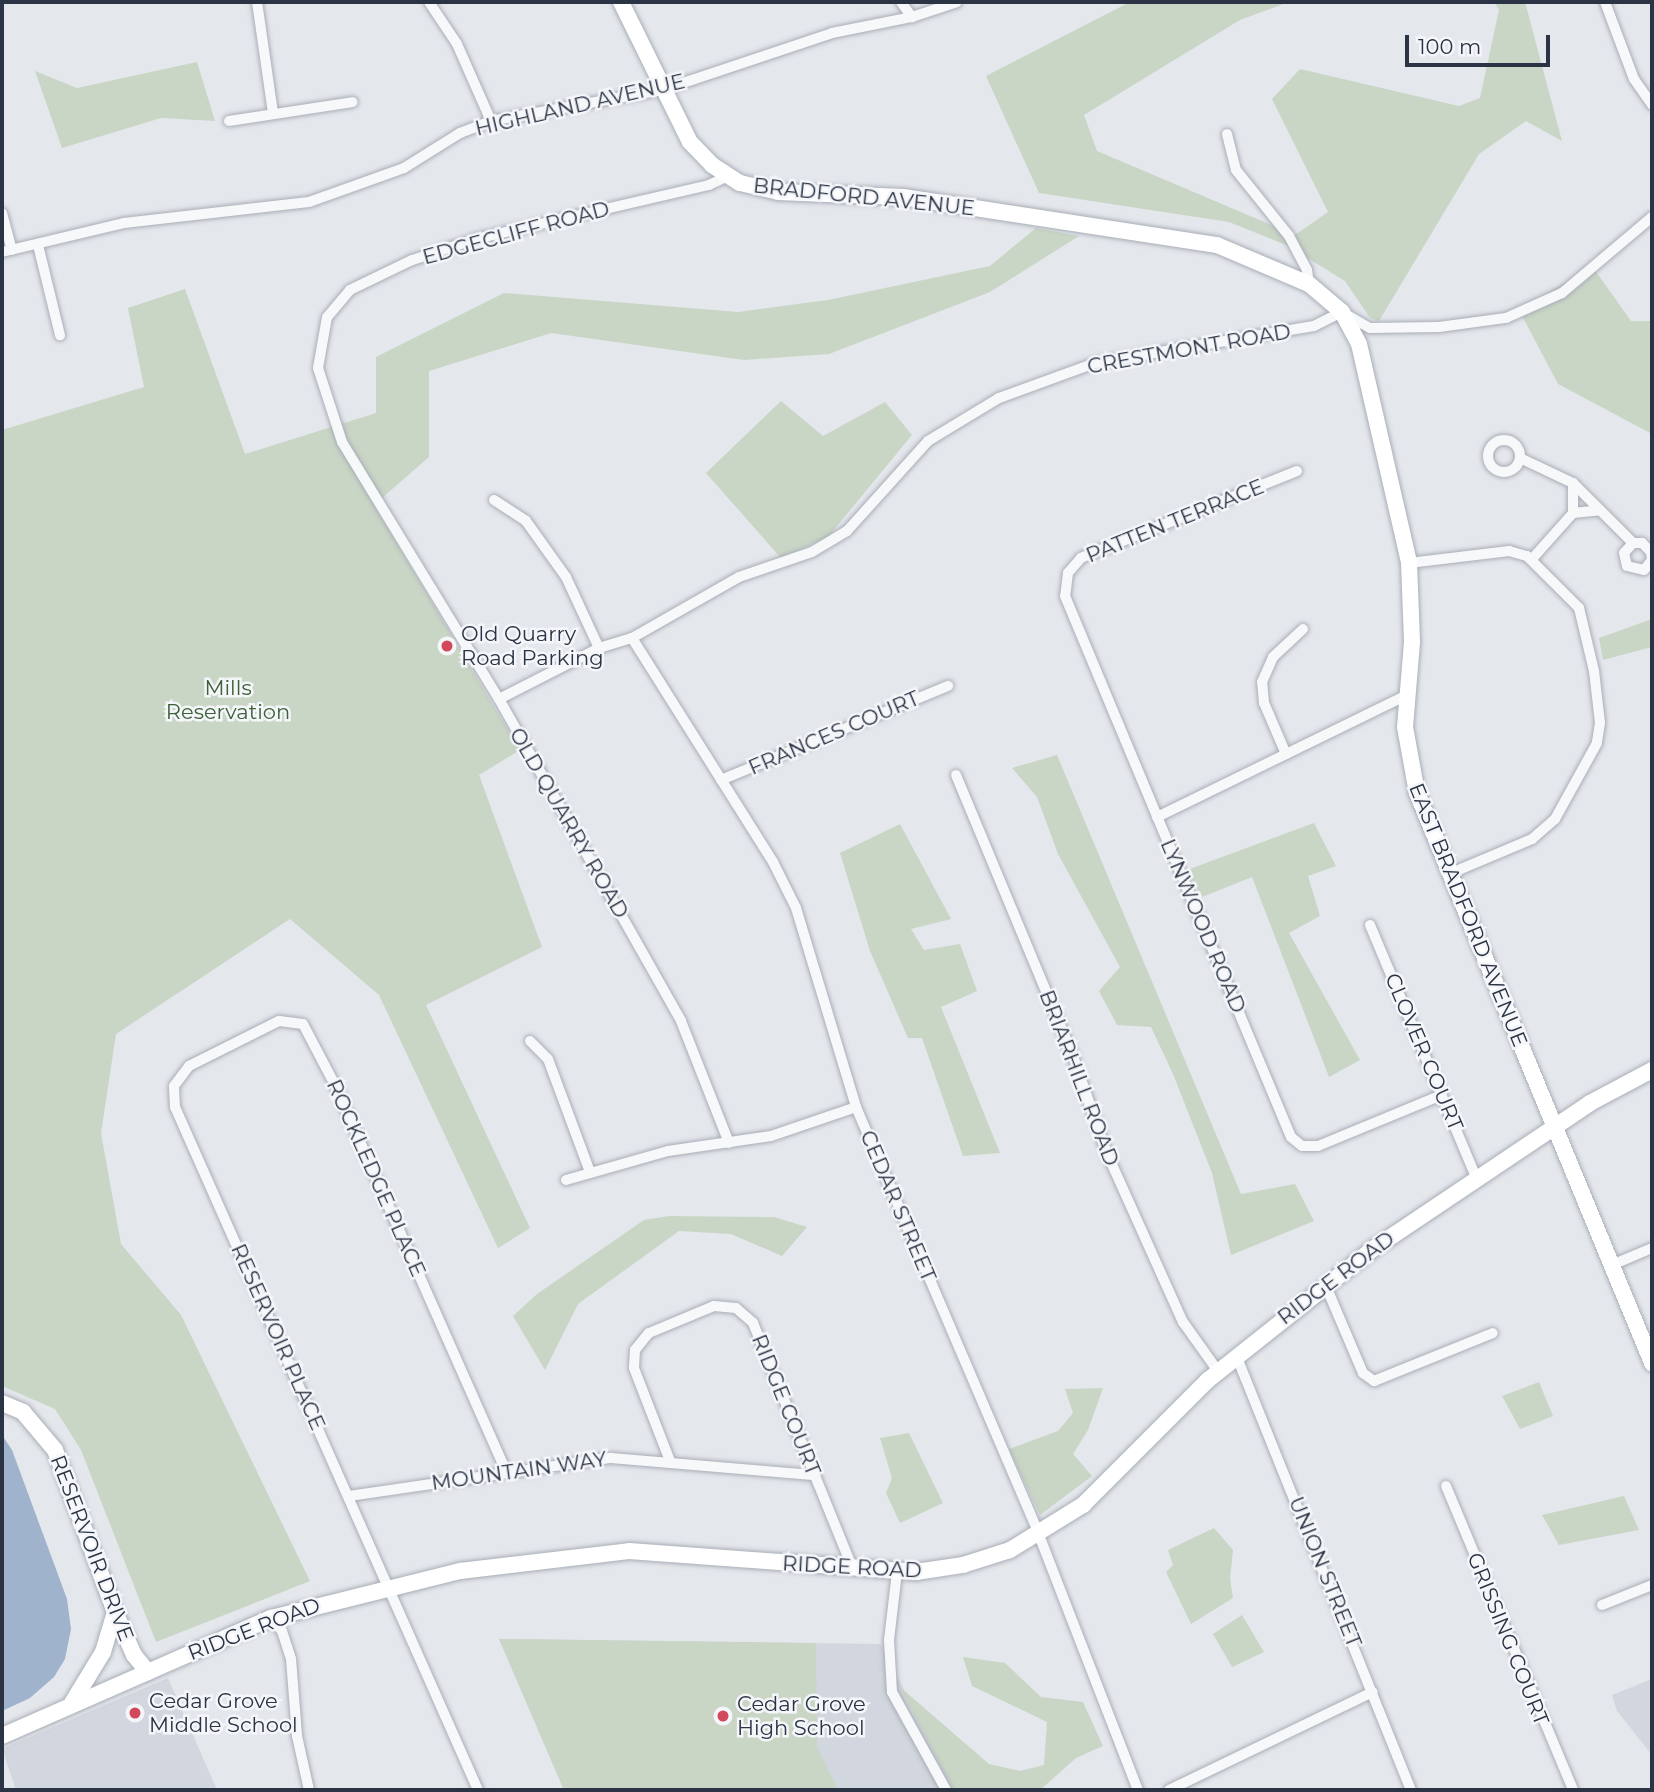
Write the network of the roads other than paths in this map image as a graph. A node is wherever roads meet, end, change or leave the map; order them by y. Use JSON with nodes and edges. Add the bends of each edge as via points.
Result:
{"nodes":[{"id":1,"x":257,"y":2,"type":"edge"},
{"id":2,"x":429,"y":2,"type":"edge"},
{"id":3,"x":621,"y":2,"type":"edge"},
{"id":4,"x":901,"y":2,"type":"edge"},
{"id":5,"x":957,"y":2,"type":"edge"},
{"id":6,"x":1605,"y":2,"type":"edge"},
{"id":7,"x":912,"y":17,"type":"junction"},
{"id":8,"x":662,"y":90,"type":"junction"},
{"id":9,"x":353,"y":102,"type":"dead end"},
{"id":10,"x":1652,"y":105,"type":"edge"},
{"id":11,"x":273,"y":113,"type":"junction"},
{"id":12,"x":229,"y":121,"type":"dead end"},
{"id":13,"x":491,"y":121,"type":"junction"},
{"id":14,"x":1227,"y":134,"type":"dead end"},
{"id":15,"x":726,"y":177,"type":"junction"},
{"id":16,"x":2,"y":213,"type":"edge"},
{"id":17,"x":1652,"y":217,"type":"edge"},
{"id":18,"x":1124,"y":231,"type":"joint"},
{"id":19,"x":38,"y":245,"type":"junction"},
{"id":20,"x":7,"y":251,"type":"edge"},
{"id":21,"x":1309,"y":284,"type":"junction"},
{"id":22,"x":1342,"y":312,"type":"junction"},
{"id":23,"x":60,"y":335,"type":"dead end"},
{"id":24,"x":1520,"y":458,"type":"dead end"},
{"id":25,"x":1297,"y":471,"type":"dead end"},
{"id":26,"x":1573,"y":483,"type":"junction"},
{"id":27,"x":494,"y":500,"type":"dead end"},
{"id":28,"x":1600,"y":510,"type":"junction"},
{"id":29,"x":1573,"y":513,"type":"junction"},
{"id":30,"x":385,"y":515,"type":"joint"},
{"id":31,"x":1633,"y":543,"type":"dead end"},
{"id":32,"x":1532,"y":559,"type":"junction"},
{"id":33,"x":1409,"y":563,"type":"junction"},
{"id":34,"x":1303,"y":629,"type":"dead end"},
{"id":35,"x":632,"y":638,"type":"junction"},
{"id":36,"x":599,"y":648,"type":"junction"},
{"id":37,"x":948,"y":686,"type":"dead end"},
{"id":38,"x":1405,"y":696,"type":"junction"},
{"id":39,"x":499,"y":699,"type":"junction"},
{"id":40,"x":1286,"y":754,"type":"junction"},
{"id":41,"x":956,"y":775,"type":"dead end"},
{"id":42,"x":721,"y":780,"type":"junction"},
{"id":43,"x":1157,"y":817,"type":"junction"},
{"id":44,"x":1449,"y":874,"type":"junction"},
{"id":45,"x":1370,"y":925,"type":"dead end"},
{"id":46,"x":530,"y":1041,"type":"dead end"},
{"id":47,"x":1652,"y":1070,"type":"edge"},
{"id":48,"x":174,"y":1086,"type":"joint"},
{"id":49,"x":1442,"y":1095,"type":"junction"},
{"id":50,"x":856,"y":1107,"type":"junction"},
{"id":51,"x":1554,"y":1127,"type":"junction"},
{"id":52,"x":729,"y":1143,"type":"junction"},
{"id":53,"x":590,"y":1172,"type":"junction"},
{"id":54,"x":1478,"y":1179,"type":"junction"},
{"id":55,"x":566,"y":1180,"type":"dead end"},
{"id":56,"x":1652,"y":1248,"type":"edge"},
{"id":57,"x":1612,"y":1265,"type":"junction"},
{"id":58,"x":1325,"y":1284,"type":"junction"},
{"id":59,"x":1493,"y":1333,"type":"dead end"},
{"id":60,"x":1236,"y":1355,"type":"junction"},
{"id":61,"x":1652,"y":1363,"type":"edge"},
{"id":62,"x":1218,"y":1371,"type":"junction"},
{"id":63,"x":2,"y":1403,"type":"edge"},
{"id":64,"x":670,"y":1461,"type":"junction"},
{"id":65,"x":506,"y":1471,"type":"junction"},
{"id":66,"x":815,"y":1475,"type":"junction"},
{"id":67,"x":1446,"y":1486,"type":"dead end"},
{"id":68,"x":349,"y":1496,"type":"junction"},
{"id":69,"x":1039,"y":1535,"type":"junction"},
{"id":70,"x":853,"y":1569,"type":"junction"},
{"id":71,"x":897,"y":1572,"type":"junction"},
{"id":72,"x":390,"y":1586,"type":"junction"},
{"id":73,"x":1652,"y":1586,"type":"edge"},
{"id":74,"x":1602,"y":1605,"type":"dead end"},
{"id":75,"x":115,"y":1612,"type":"junction"},
{"id":76,"x":271,"y":1618,"type":"junction"},
{"id":77,"x":148,"y":1672,"type":"junction"},
{"id":78,"x":1373,"y":1692,"type":"junction"},
{"id":79,"x":69,"y":1707,"type":"junction"},
{"id":80,"x":2,"y":1736,"type":"edge"},
{"id":81,"x":309,"y":1790,"type":"edge"},
{"id":82,"x":478,"y":1790,"type":"edge"},
{"id":83,"x":946,"y":1790,"type":"edge"},
{"id":84,"x":1138,"y":1790,"type":"edge"},
{"id":85,"x":1169,"y":1790,"type":"edge"},
{"id":86,"x":1411,"y":1790,"type":"edge"},
{"id":87,"x":1573,"y":1790,"type":"edge"}],
"edges":[{"from":1,"to":11,"type":"street"},
{"from":2,"to":13,"type":"street","via":[[457,44]]},
{"from":3,"to":8,"type":"street","name":"BRADFORD AVENUE"},
{"from":4,"to":7,"type":"street"},
{"from":5,"to":7,"type":"street","name":"HIGHLAND AVENUE"},
{"from":6,"to":10,"type":"street","via":[[1634,79]]},
{"from":7,"to":8,"type":"street","name":"HIGHLAND AVENUE","via":[[832,33]]},
{"from":8,"to":13,"type":"street","name":"HIGHLAND AVENUE"},
{"from":8,"to":15,"type":"street","name":"BRADFORD AVENUE","via":[[691,142]]},
{"from":9,"to":11,"type":"street"},
{"from":11,"to":12,"type":"street"},
{"from":13,"to":19,"type":"street","name":"HIGHLAND AVENUE","via":[[460,133],[404,168],[309,202],[124,223]]},
{"from":14,"to":21,"type":"street","via":[[1236,170],[1289,236],[1307,270]]},
{"from":15,"to":18,"type":"street","name":"BRADFORD AVENUE","via":[[778,192],[902,197]]},
{"from":15,"to":30,"type":"street","name":"EDGECLIFF ROAD","via":[[709,185],[476,239],[412,260],[350,290],[327,317],[317,368],[342,442]]},
{"from":16,"to":20,"type":"street"},
{"from":17,"to":22,"type":"street","via":[[1562,293],[1506,318],[1439,327],[1370,328]]},
{"from":18,"to":21,"type":"street","name":"EAST BRADFORD AVENUE","via":[[1217,245]]},
{"from":19,"to":20,"type":"street","name":"HIGHLAND AVENUE"},
{"from":19,"to":23,"type":"street"},
{"from":21,"to":22,"type":"street","name":"EAST BRADFORD AVENUE"},
{"from":22,"to":33,"type":"street","name":"EAST BRADFORD AVENUE","via":[[1362,354]]},
{"from":22,"to":35,"type":"street","name":"CRESTMONT ROAD","via":[[1314,326],[1095,363],[999,398],[928,441],[846,531],[812,552],[739,577]]},
{"from":24,"to":26,"type":"street"},
{"from":25,"to":43,"type":"street","name":"PATTEN TERRACE","via":[[1081,558],[1066,579],[1065,596]]},
{"from":26,"to":28,"type":"street"},
{"from":26,"to":29,"type":"street"},
{"from":27,"to":36,"type":"street","via":[[526,521],[566,577]]},
{"from":28,"to":29,"type":"street"},
{"from":28,"to":31,"type":"street"},
{"from":29,"to":32,"type":"street"},
{"from":30,"to":39,"type":"street","name":"OLD QUARRY ROAD"},
{"from":32,"to":33,"type":"street","via":[[1509,551]]},
{"from":32,"to":44,"type":"street","via":[[1583,617],[1600,715],[1597,743],[1558,814],[1542,832]]},
{"from":33,"to":38,"type":"street","name":"EAST BRADFORD AVENUE","via":[[1412,642]]},
{"from":34,"to":40,"type":"street","via":[[1273,657],[1262,682],[1264,703]]},
{"from":35,"to":36,"type":"street","name":"CRESTMONT ROAD"},
{"from":35,"to":42,"type":"street","name":"CEDAR STREET"},
{"from":36,"to":39,"type":"street","name":"CRESTMONT ROAD"},
{"from":37,"to":42,"type":"street","name":"FRANCES COURT"},
{"from":38,"to":40,"type":"street","name":"LYNWOOD ROAD"},
{"from":38,"to":44,"type":"street","name":"EAST BRADFORD AVENUE","via":[[1412,776]]},
{"from":39,"to":52,"type":"street","name":"OLD QUARRY ROAD","via":[[681,1021]]},
{"from":40,"to":43,"type":"street","name":"LYNWOOD ROAD"},
{"from":41,"to":62,"type":"street","name":"BRIARHILL ROAD","via":[[1073,1056],[1106,1152],[1183,1322]]},
{"from":42,"to":50,"type":"street","name":"CEDAR STREET","via":[[796,908]]},
{"from":43,"to":49,"type":"street","name":"LYNWOOD ROAD","via":[[1294,1140],[1306,1147],[1318,1146]]},
{"from":44,"to":51,"type":"street","name":"EAST BRADFORD AVENUE"},
{"from":45,"to":49,"type":"street","name":"CLOVER COURT"},
{"from":46,"to":53,"type":"street","via":[[548,1059]]},
{"from":47,"to":51,"type":"street","name":"RIDGE ROAD"},
{"from":48,"to":65,"type":"street","name":"ROCKLEDGE PLACE","via":[[189,1066],[278,1021],[303,1024],[334,1083]]},
{"from":48,"to":68,"type":"street","name":"RESERVOIR PLACE","via":[[175,1107]]},
{"from":49,"to":54,"type":"street","name":"CLOVER COURT"},
{"from":50,"to":52,"type":"street","via":[[771,1136]]},
{"from":50,"to":69,"type":"street","name":"CEDAR STREET"},
{"from":51,"to":54,"type":"street","name":"RIDGE ROAD"},
{"from":51,"to":57,"type":"street","name":"EAST BRADFORD AVENUE"},
{"from":52,"to":53,"type":"street","via":[[668,1151]]},
{"from":53,"to":55,"type":"street"},
{"from":54,"to":58,"type":"street","name":"RIDGE ROAD"},
{"from":56,"to":57,"type":"street"},
{"from":57,"to":61,"type":"street","name":"EAST BRADFORD AVENUE"},
{"from":58,"to":59,"type":"street","via":[[1363,1373],[1374,1381]]},
{"from":58,"to":60,"type":"street","name":"RIDGE ROAD"},
{"from":60,"to":62,"type":"street","name":"RIDGE ROAD"},
{"from":60,"to":78,"type":"street","name":"UNION STREET"},
{"from":62,"to":69,"type":"street","name":"RIDGE ROAD","via":[[1096,1493]]},
{"from":63,"to":75,"type":"street","name":"RESERVOIR DRIVE","via":[[23,1412],[55,1450]]},
{"from":64,"to":65,"type":"street","name":"MOUNTAIN WAY","via":[[611,1458]]},
{"from":64,"to":66,"type":"street","name":"MOUNTAIN WAY"},
{"from":64,"to":66,"type":"street","name":"RIDGE COURT","via":[[634,1368],[635,1350],[649,1333],[725,1305],[741,1311],[753,1323]]},
{"from":65,"to":68,"type":"street","name":"MOUNTAIN WAY"},
{"from":66,"to":70,"type":"street","name":"RIDGE COURT"},
{"from":67,"to":87,"type":"street","name":"GRISSING COURT"},
{"from":68,"to":72,"type":"street","name":"RESERVOIR PLACE"},
{"from":69,"to":71,"type":"street","name":"RIDGE ROAD","via":[[963,1565]]},
{"from":69,"to":84,"type":"street","name":"CEDAR STREET"},
{"from":70,"to":71,"type":"street","name":"RIDGE ROAD"},
{"from":70,"to":72,"type":"street","name":"RIDGE ROAD","via":[[613,1551],[460,1571]]},
{"from":71,"to":83,"type":"street","via":[[889,1640],[892,1692]]},
{"from":72,"to":76,"type":"street","name":"RIDGE ROAD"},
{"from":72,"to":82,"type":"street","name":"RESERVOIR PLACE"},
{"from":73,"to":74,"type":"street"},
{"from":75,"to":77,"type":"street","name":"RESERVOIR DRIVE","via":[[134,1655]]},
{"from":75,"to":79,"type":"street","via":[[94,1670]]},
{"from":76,"to":77,"type":"street","name":"RIDGE ROAD"},
{"from":76,"to":81,"type":"street","via":[[282,1632],[291,1659],[298,1744]]},
{"from":77,"to":79,"type":"street","name":"RIDGE ROAD"},
{"from":78,"to":85,"type":"street"},
{"from":78,"to":86,"type":"street","name":"UNION STREET"},
{"from":79,"to":80,"type":"street","name":"RIDGE ROAD"}]}
